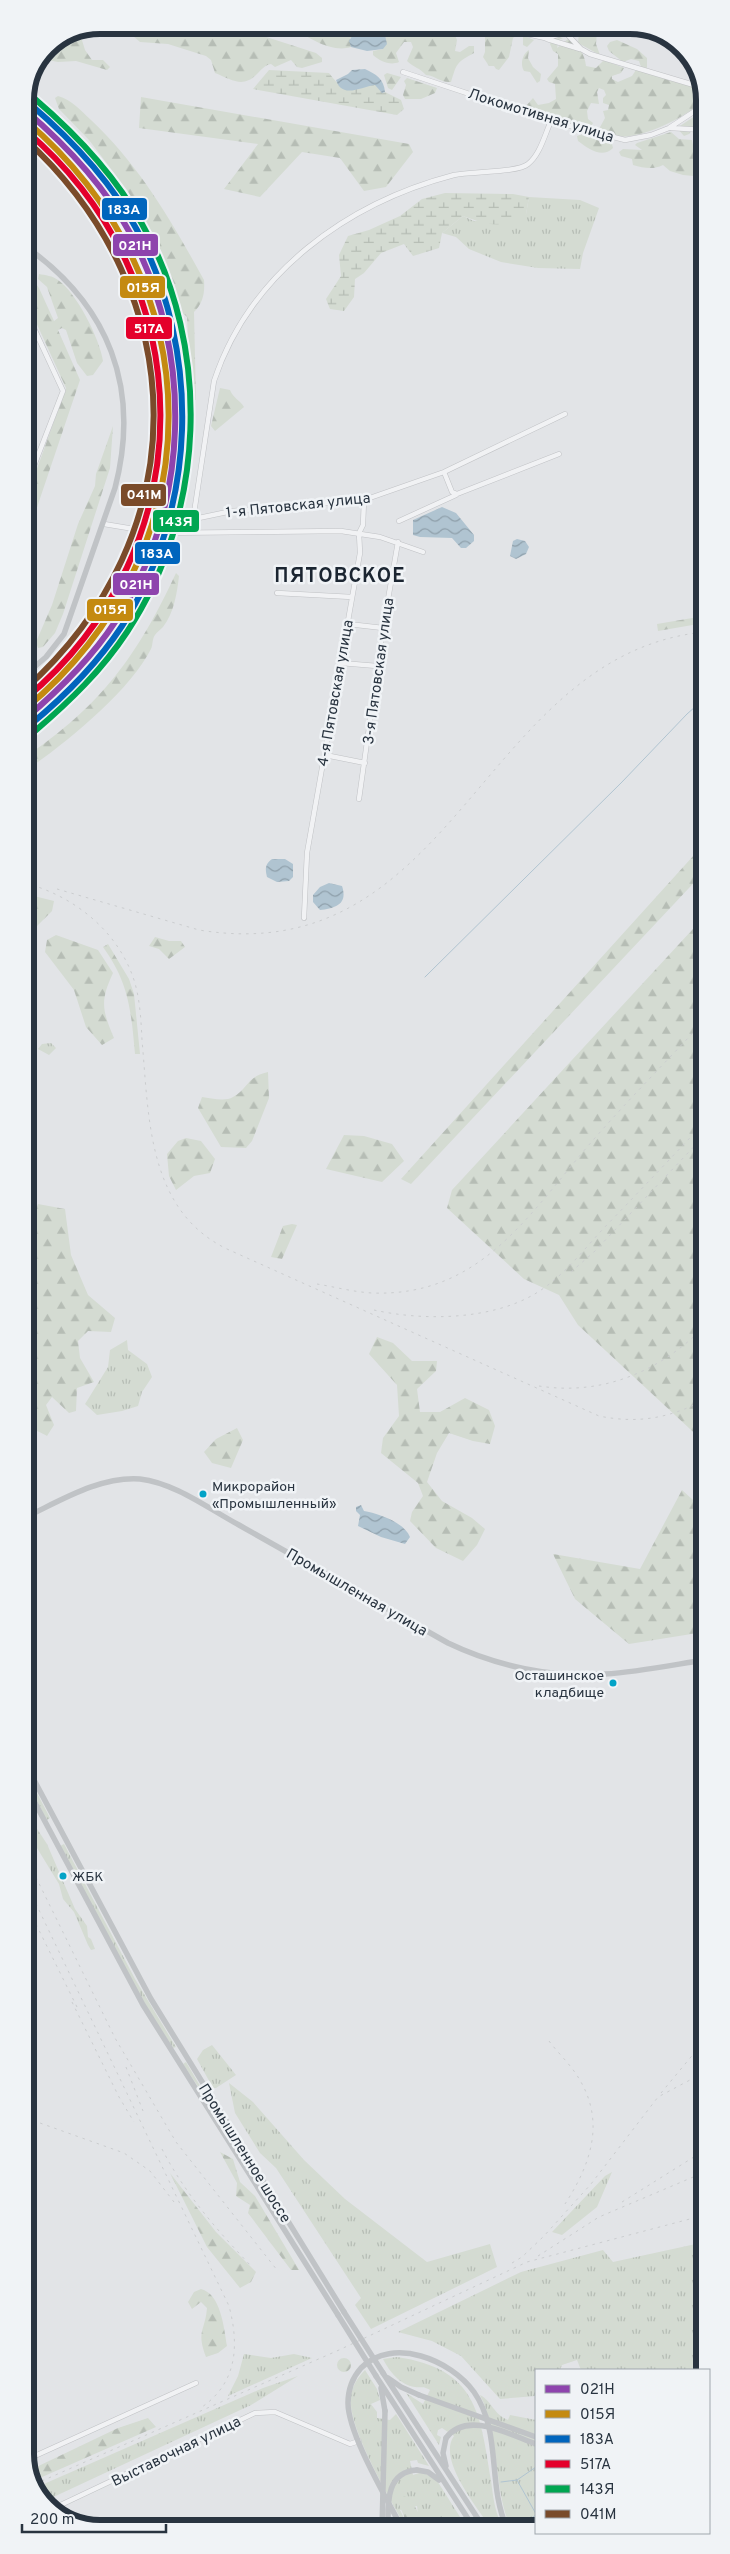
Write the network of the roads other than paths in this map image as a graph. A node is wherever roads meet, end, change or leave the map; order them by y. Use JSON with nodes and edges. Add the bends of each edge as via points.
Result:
{"nodes":[{"id":1,"x":527,"y":34,"type":"dead end"},
{"id":2,"x":546,"y":38,"type":"junction"},
{"id":3,"x":581,"y":49,"type":"junction"},
{"id":4,"x":403,"y":72,"type":"dead end"},
{"id":5,"x":694,"y":85,"type":"edge"},
{"id":6,"x":696,"y":110,"type":"edge"},
{"id":7,"x":551,"y":121,"type":"junction"},
{"id":8,"x":669,"y":128,"type":"junction"},
{"id":9,"x":696,"y":130,"type":"edge"},
{"id":10,"x":34,"y":253,"type":"edge"},
{"id":11,"x":34,"y":328,"type":"edge"},
{"id":12,"x":565,"y":414,"type":"dead end"},
{"id":13,"x":558,"y":454,"type":"dead end"},
{"id":14,"x":34,"y":466,"type":"edge"},
{"id":15,"x":444,"y":472,"type":"junction"},
{"id":16,"x":458,"y":494,"type":"junction"},
{"id":17,"x":364,"y":500,"type":"junction"},
{"id":18,"x":194,"y":519,"type":"junction"},
{"id":19,"x":399,"y":521,"type":"dead end"},
{"id":20,"x":104,"y":524,"type":"junction"},
{"id":21,"x":191,"y":533,"type":"junction"},
{"id":22,"x":359,"y":533,"type":"junction"},
{"id":23,"x":398,"y":542,"type":"junction"},
{"id":24,"x":423,"y":552,"type":"dead end"},
{"id":25,"x":277,"y":592,"type":"dead end"},
{"id":26,"x":352,"y":597,"type":"junction"},
{"id":27,"x":348,"y":624,"type":"junction"},
{"id":28,"x":383,"y":628,"type":"junction"},
{"id":29,"x":341,"y":663,"type":"junction"},
{"id":30,"x":377,"y":666,"type":"junction"},
{"id":31,"x":34,"y":667,"type":"edge"},
{"id":32,"x":325,"y":755,"type":"junction"},
{"id":33,"x":365,"y":762,"type":"junction"},
{"id":34,"x":359,"y":799,"type":"dead end"},
{"id":35,"x":304,"y":918,"type":"dead end"},
{"id":36,"x":34,"y":1514,"type":"edge"},
{"id":37,"x":696,"y":1661,"type":"edge"},
{"id":38,"x":34,"y":1780,"type":"edge"},
{"id":39,"x":34,"y":1802,"type":"edge"},
{"id":40,"x":58,"y":1826,"type":"junction"},
{"id":41,"x":49,"y":1831,"type":"junction"},
{"id":42,"x":186,"y":2056,"type":"junction"},
{"id":43,"x":178,"y":2061,"type":"junction"},
{"id":44,"x":383,"y":2373,"type":"junction"},
{"id":45,"x":376,"y":2376,"type":"junction"},
{"id":46,"x":196,"y":2382,"type":"dead end"},
{"id":47,"x":535,"y":2437,"type":"edge"},
{"id":48,"x":359,"y":2440,"type":"junction"},
{"id":49,"x":535,"y":2444,"type":"edge"},
{"id":50,"x":34,"y":2456,"type":"edge"},
{"id":51,"x":449,"y":2475,"type":"junction"},
{"id":52,"x":450,"y":2493,"type":"junction"},
{"id":53,"x":59,"y":2506,"type":"edge"},
{"id":54,"x":382,"y":2520,"type":"edge"},
{"id":55,"x":388,"y":2520,"type":"edge"},
{"id":56,"x":398,"y":2520,"type":"edge"},
{"id":57,"x":469,"y":2520,"type":"edge"},
{"id":58,"x":479,"y":2520,"type":"edge"},
{"id":59,"x":504,"y":2520,"type":"edge"}],
"edges":[{"from":1,"to":2,"type":"street"},
{"from":2,"to":3,"type":"street"},
{"from":2,"to":3,"type":"street","via":[[566,34]]},
{"from":3,"to":5,"type":"street"},
{"from":4,"to":7,"type":"street","name":"Локомотивная улица"},
{"from":6,"to":8,"type":"street","name":"Локомотивная улица"},
{"from":7,"to":8,"type":"street","name":"Локомотивная улица","via":[[625,140]]},
{"from":7,"to":18,"type":"street","via":[[535,155],[527,164],[516,168],[466,172],[385,199],[334,227],[272,281],[242,321],[214,381]]},
{"from":8,"to":9,"type":"street"},
{"from":10,"to":20,"type":"main road","via":[[63,276],[85,301],[118,371],[124,410],[124,449]]},
{"from":11,"to":14,"type":"street","via":[[63,391]]},
{"from":12,"to":15,"type":"street","name":"1-я Пятовская улица"},
{"from":13,"to":16,"type":"street"},
{"from":15,"to":16,"type":"street","via":[[452,492]]},
{"from":15,"to":17,"type":"street","name":"1-я Пятовская улица"},
{"from":16,"to":19,"type":"street"},
{"from":17,"to":18,"type":"street","name":"1-я Пятовская улица","via":[[232,511]]},
{"from":17,"to":22,"type":"street","name":"4-я Пятовская улица","via":[[363,525]]},
{"from":18,"to":21,"type":"street"},
{"from":20,"to":21,"type":"street","via":[[158,533]]},
{"from":20,"to":31,"type":"main road","via":[[64,634]]},
{"from":21,"to":22,"type":"street","via":[[305,530]]},
{"from":22,"to":23,"type":"street"},
{"from":22,"to":26,"type":"street","name":"4-я Пятовская улица","via":[[360,553]]},
{"from":23,"to":24,"type":"street"},
{"from":23,"to":28,"type":"street","name":"3-я Пятовская улица"},
{"from":25,"to":26,"type":"street"},
{"from":26,"to":27,"type":"street","name":"4-я Пятовская улица"},
{"from":27,"to":28,"type":"street"},
{"from":27,"to":29,"type":"street","name":"4-я Пятовская улица"},
{"from":28,"to":30,"type":"street","name":"3-я Пятовская улица"},
{"from":29,"to":30,"type":"street"},
{"from":29,"to":32,"type":"street","name":"4-я Пятовская улица"},
{"from":30,"to":33,"type":"street","name":"3-я Пятовская улица"},
{"from":32,"to":33,"type":"street"},
{"from":32,"to":35,"type":"street","name":"4-я Пятовская улица","via":[[307,853]]},
{"from":33,"to":34,"type":"street","name":"3-я Пятовская улица"},
{"from":36,"to":37,"type":"main road","name":"Промышленная улица","via":[[84,1490],[111,1482],[126,1479],[150,1481],[180,1492],[448,1643],[478,1656],[507,1665],[582,1675]]},
{"from":38,"to":40,"type":"main road","name":"Промышленное шоссе"},
{"from":39,"to":41,"type":"main road","name":"Промышленное шоссе"},
{"from":40,"to":41,"type":"main road"},
{"from":40,"to":42,"type":"main road","name":"Промышленное шоссе","via":[[132,1968]]},
{"from":41,"to":43,"type":"main road","name":"Промышленное шоссе","via":[[118,1962]]},
{"from":42,"to":43,"type":"main road"},
{"from":42,"to":44,"type":"main road","name":"Промышленное шоссе","bridge":true},
{"from":43,"to":45,"type":"main road","name":"Промышленное шоссе","bridge":true},
{"from":44,"to":47,"type":"main road","bridge":true,"via":[[401,2387],[419,2395]]},
{"from":44,"to":51,"type":"main road","name":"Промышленное шоссе"},
{"from":45,"to":52,"type":"main road","name":"Промышленное шоссе"},
{"from":45,"to":54,"type":"main road","bridge":true,"via":[[385,2411]]},
{"from":46,"to":50,"type":"street"},
{"from":48,"to":53,"type":"street","name":"Выставочная улица","via":[[350,2444],[275,2412],[255,2413]]},
{"from":48,"to":56,"type":"main road"},
{"from":48,"to":59,"type":"main road","via":[[350,2418],[348,2395],[357,2373],[369,2362],[388,2353],[402,2352],[420,2356],[453,2372],[473,2391],[484,2411],[498,2500]]},
{"from":49,"to":51,"type":"main road","bridge":true,"via":[[471,2424],[458,2427],[446,2438],[443,2453]]},
{"from":51,"to":58,"type":"main road","name":"Промышленное шоссе"},
{"from":52,"to":55,"type":"main road","bridge":true,"via":[[433,2475],[417,2470],[402,2474],[392,2486],[388,2498]]},
{"from":52,"to":57,"type":"main road","name":"Промышленное шоссе"}]}
